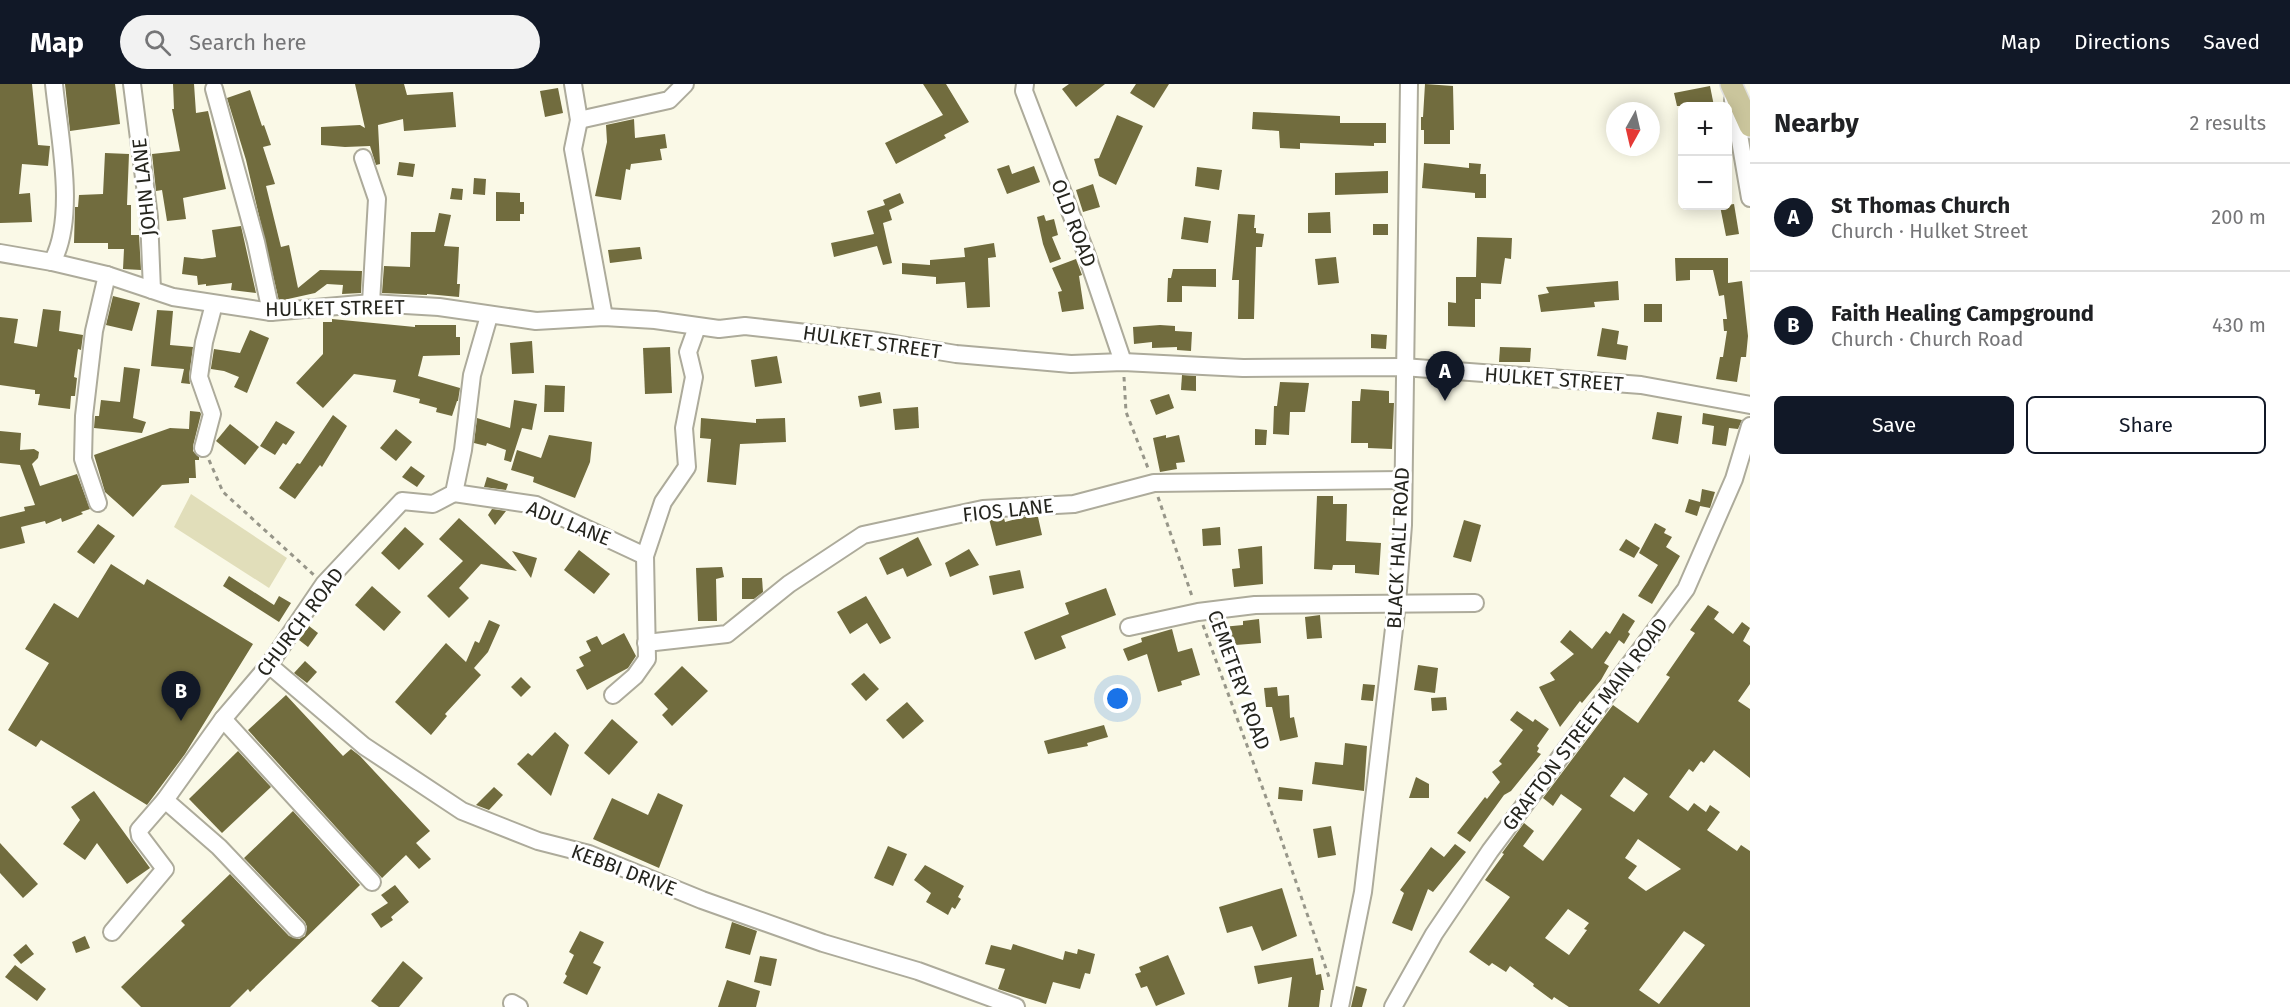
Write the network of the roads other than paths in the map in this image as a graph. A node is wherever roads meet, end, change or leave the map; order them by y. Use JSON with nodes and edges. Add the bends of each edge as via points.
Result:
{"nodes":[{"id":1,"x":54,"y":84,"type":"edge"},
{"id":2,"x":132,"y":84,"type":"edge"},
{"id":3,"x":573,"y":84,"type":"edge"},
{"id":4,"x":685,"y":84,"type":"edge"},
{"id":5,"x":1025,"y":84,"type":"edge"},
{"id":6,"x":1409,"y":84,"type":"edge"},
{"id":7,"x":1730,"y":84,"type":"edge"},
{"id":8,"x":214,"y":89,"type":"dead end"},
{"id":9,"x":579,"y":120,"type":"junction"},
{"id":10,"x":1750,"y":126,"type":"edge"},
{"id":11,"x":363,"y":158,"type":"dead end"},
{"id":12,"x":1750,"y":198,"type":"edge"},
{"id":13,"x":0,"y":253,"type":"edge"},
{"id":14,"x":52,"y":262,"type":"junction"},
{"id":15,"x":107,"y":275,"type":"junction"},
{"id":16,"x":153,"y":290,"type":"junction"},
{"id":17,"x":371,"y":303,"type":"junction"},
{"id":18,"x":214,"y":304,"type":"junction"},
{"id":19,"x":271,"y":312,"type":"junction"},
{"id":20,"x":489,"y":316,"type":"junction"},
{"id":21,"x":604,"y":318,"type":"junction"},
{"id":22,"x":697,"y":327,"type":"junction"},
{"id":23,"x":1123,"y":362,"type":"junction"},
{"id":24,"x":1403,"y":368,"type":"junction"},
{"id":25,"x":1750,"y":405,"type":"edge"},
{"id":26,"x":1750,"y":426,"type":"edge"},
{"id":27,"x":203,"y":448,"type":"road end"},
{"id":28,"x":1402,"y":480,"type":"junction"},
{"id":29,"x":454,"y":494,"type":"junction"},
{"id":30,"x":98,"y":503,"type":"dead end"},
{"id":31,"x":645,"y":556,"type":"junction"},
{"id":32,"x":1397,"y":603,"type":"junction"},
{"id":33,"x":1474,"y":603,"type":"dead end"},
{"id":34,"x":1129,"y":627,"type":"dead end"},
{"id":35,"x":646,"y":643,"type":"junction"},
{"id":36,"x":269,"y":665,"type":"junction"},
{"id":37,"x":613,"y":695,"type":"dead end"},
{"id":38,"x":223,"y":719,"type":"junction"},
{"id":39,"x":165,"y":800,"type":"junction"},
{"id":40,"x":372,"y":882,"type":"dead end"},
{"id":41,"x":297,"y":929,"type":"dead end"},
{"id":42,"x":112,"y":932,"type":"dead end"},
{"id":43,"x":1016,"y":1007,"type":"edge"},
{"id":44,"x":1340,"y":1007,"type":"edge"},
{"id":45,"x":1393,"y":1007,"type":"edge"}],
"edges":[{"from":1,"to":14,"type":"street","via":[[66,194],[60,248]]},
{"from":2,"to":16,"type":"street","name":"JOHN LANE","via":[[149,217]]},
{"from":3,"to":9,"type":"street"},
{"from":4,"to":9,"type":"street","via":[[669,100]]},
{"from":5,"to":23,"type":"street","name":"OLD ROAD","via":[[1024,91]]},
{"from":6,"to":24,"type":"street","name":"BLACK HALL ROAD"},
{"from":7,"to":10,"type":"main road"},
{"from":7,"to":12,"type":"street"},
{"from":8,"to":19,"type":"street"},
{"from":9,"to":21,"type":"street","via":[[573,149]]},
{"from":11,"to":17,"type":"street","via":[[377,199]]},
{"from":13,"to":14,"type":"street","name":"HULKET STREET"},
{"from":14,"to":15,"type":"street","name":"HULKET STREET"},
{"from":15,"to":16,"type":"street","name":"HULKET STREET"},
{"from":15,"to":30,"type":"street","via":[[94,331],[84,416],[83,459]]},
{"from":16,"to":18,"type":"street","name":"HULKET STREET"},
{"from":17,"to":19,"type":"street","name":"HULKET STREET"},
{"from":17,"to":20,"type":"street","name":"HULKET STREET","via":[[440,307]]},
{"from":18,"to":19,"type":"street","name":"HULKET STREET"},
{"from":18,"to":27,"type":"street","via":[[199,377],[212,414]]},
{"from":20,"to":21,"type":"street","name":"HULKET STREET","via":[[536,321]]},
{"from":20,"to":29,"type":"street","via":[[472,375]]},
{"from":21,"to":22,"type":"street","name":"HULKET STREET"},
{"from":22,"to":23,"type":"street","name":"HULKET STREET","via":[[803,331],[956,354],[1071,364]]},
{"from":22,"to":31,"type":"street","via":[[688,352],[694,376],[684,428],[687,466],[663,502]]},
{"from":23,"to":24,"type":"street","name":"HULKET STREET","via":[[1243,368]]},
{"from":24,"to":25,"type":"street","name":"HULKET STREET","via":[[1641,385]]},
{"from":24,"to":28,"type":"street","name":"BLACK HALL ROAD"},
{"from":26,"to":45,"type":"street","name":"GRAFTON STREET MAIN ROAD","via":[[1734,479],[1686,589],[1490,851],[1434,934]]},
{"from":28,"to":32,"type":"street","name":"BLACK HALL ROAD"},
{"from":28,"to":35,"type":"street","name":"FIOS LANE","via":[[1154,483],[1074,504],[983,509],[863,535],[789,584],[727,634]]},
{"from":29,"to":31,"type":"street","name":"ADU LANE","via":[[536,505]]},
{"from":29,"to":36,"type":"street","name":"CHURCH ROAD","via":[[433,504],[402,501],[324,584]]},
{"from":31,"to":35,"type":"street"},
{"from":32,"to":33,"type":"street"},
{"from":32,"to":34,"type":"street","via":[[1255,605]]},
{"from":32,"to":44,"type":"street","name":"BLACK HALL ROAD","via":[[1363,892]]},
{"from":35,"to":37,"type":"street","via":[[647,658],[635,676]]},
{"from":36,"to":38,"type":"street","name":"CHURCH ROAD"},
{"from":36,"to":43,"type":"street","name":"KEBBI DRIVE","via":[[364,746],[462,811],[538,841],[589,854],[823,943],[918,971]]},
{"from":38,"to":39,"type":"street","name":"CHURCH ROAD"},
{"from":38,"to":40,"type":"street"},
{"from":39,"to":41,"type":"street","via":[[219,847]]},
{"from":39,"to":42,"type":"street","name":"CHURCH ROAD","via":[[140,830],[164,872]]}]}
